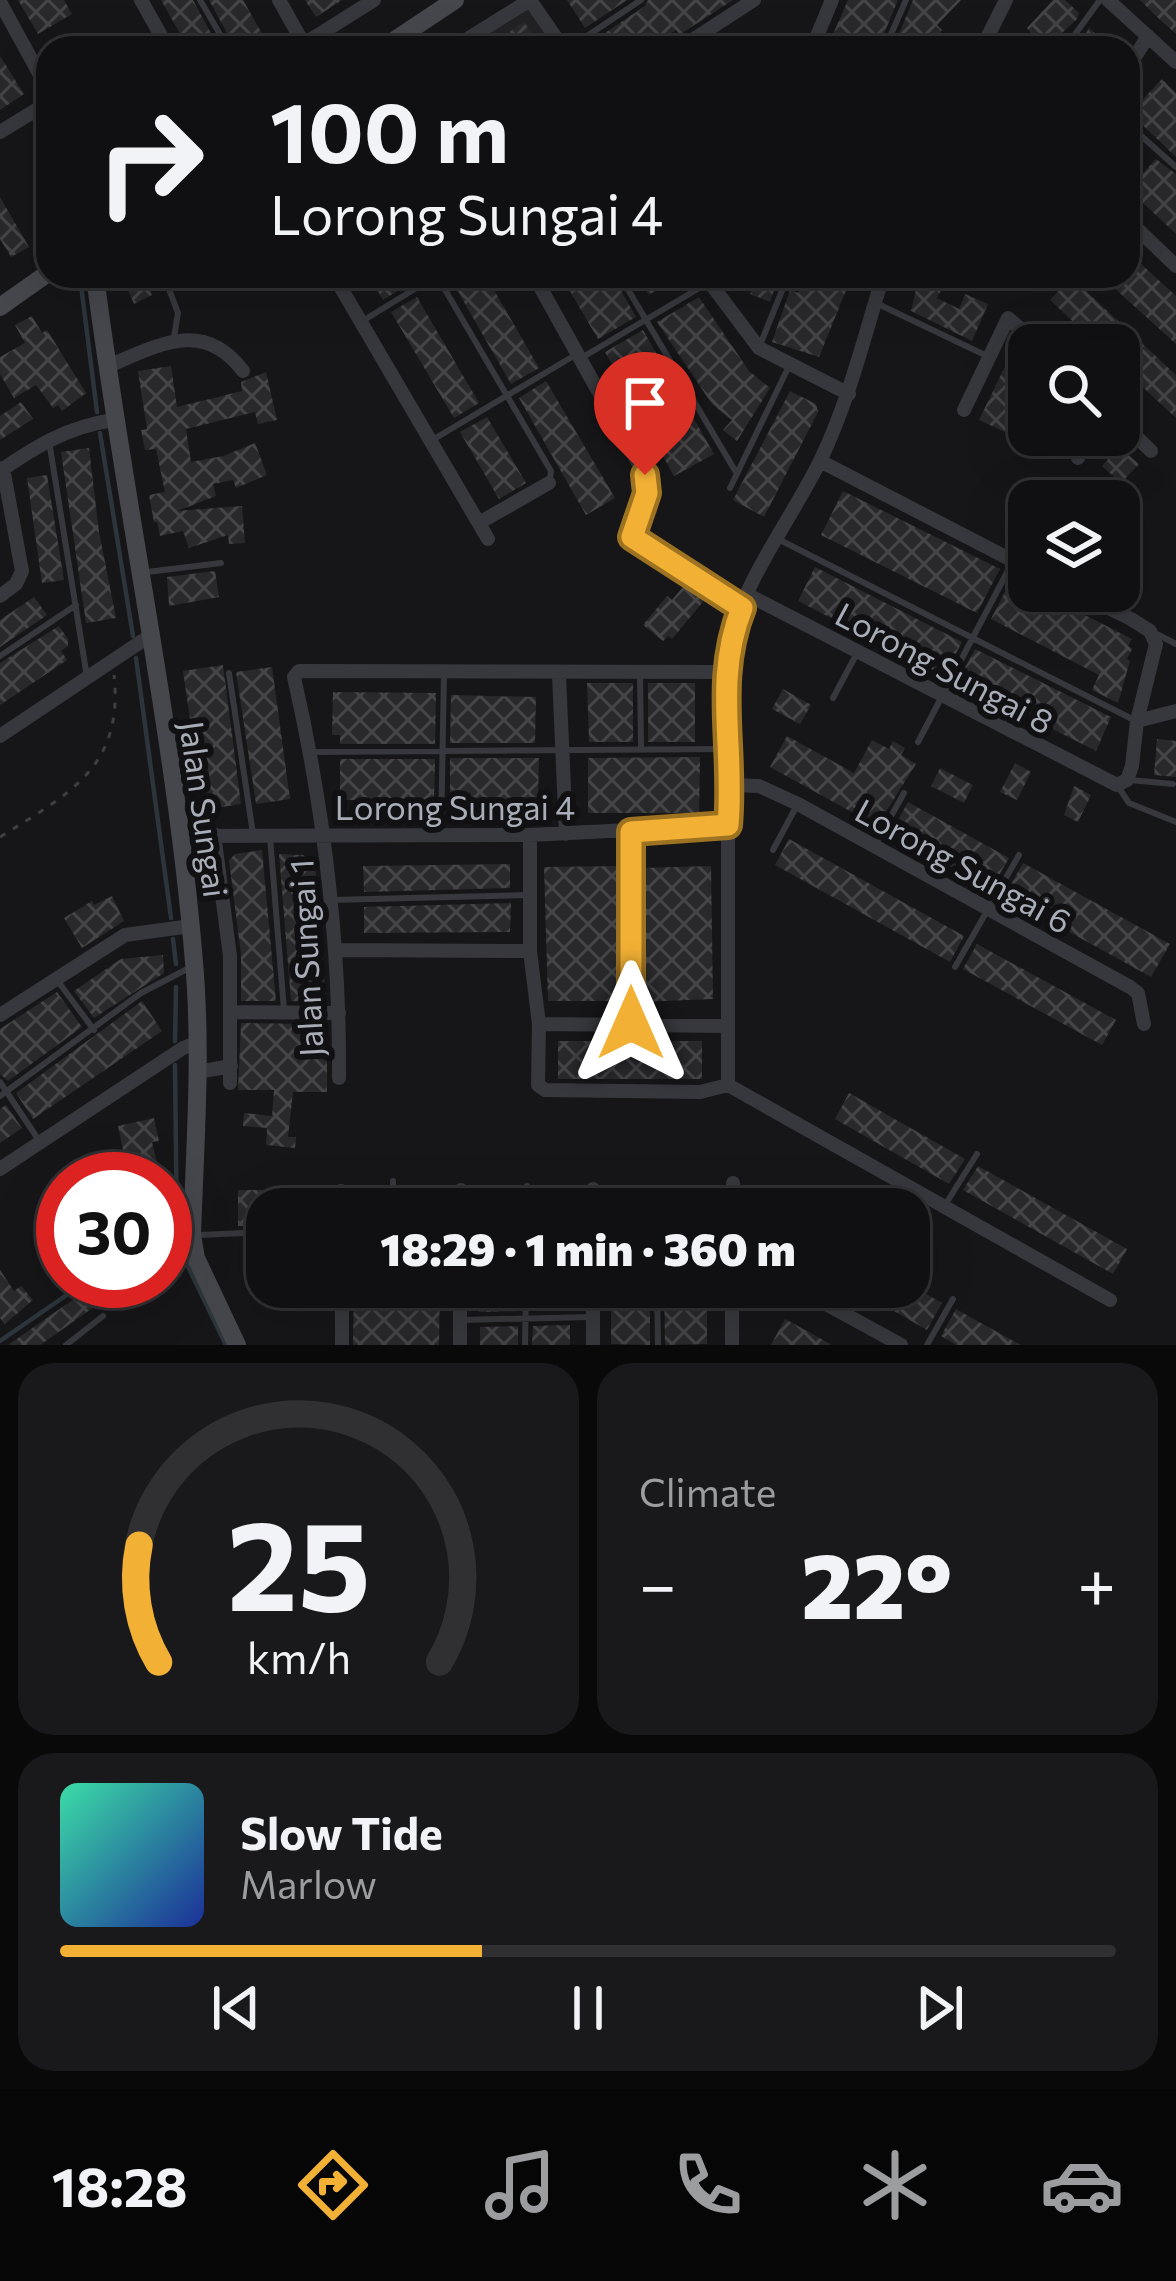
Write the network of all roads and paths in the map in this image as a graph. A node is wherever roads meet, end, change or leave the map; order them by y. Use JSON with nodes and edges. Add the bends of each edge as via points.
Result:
{"nodes":[{"id":1,"x":141,"y":0,"type":"edge"},
{"id":2,"x":200,"y":0,"type":"edge"},
{"id":3,"x":279,"y":0,"type":"edge"},
{"id":4,"x":374,"y":0,"type":"edge"},
{"id":5,"x":454,"y":0,"type":"edge"},
{"id":6,"x":530,"y":0,"type":"edge"},
{"id":7,"x":641,"y":0,"type":"edge"},
{"id":8,"x":754,"y":0,"type":"edge"},
{"id":9,"x":832,"y":0,"type":"edge"},
{"id":10,"x":905,"y":0,"type":"edge"},
{"id":11,"x":1006,"y":0,"type":"edge"},
{"id":12,"x":0,"y":2,"type":"edge"},
{"id":13,"x":1112,"y":2,"type":"edge"},
{"id":14,"x":161,"y":36,"type":"edge"},
{"id":15,"x":221,"y":36,"type":"edge"},
{"id":16,"x":299,"y":36,"type":"edge"},
{"id":17,"x":320,"y":36,"type":"edge"},
{"id":18,"x":400,"y":36,"type":"edge"},
{"id":19,"x":472,"y":36,"type":"edge"},
{"id":20,"x":557,"y":36,"type":"edge"},
{"id":21,"x":585,"y":36,"type":"edge"},
{"id":22,"x":698,"y":36,"type":"edge"},
{"id":23,"x":817,"y":36,"type":"edge"},
{"id":24,"x":890,"y":36,"type":"edge"},
{"id":25,"x":988,"y":36,"type":"edge"},
{"id":26,"x":1077,"y":36,"type":"edge"},
{"id":27,"x":1148,"y":36,"type":"junction"},
{"id":28,"x":1140,"y":49,"type":"edge"},
{"id":29,"x":1176,"y":62,"type":"edge"},
{"id":30,"x":36,"y":68,"type":"edge"},
{"id":31,"x":36,"y":110,"type":"edge"},
{"id":32,"x":0,"y":131,"type":"edge"},
{"id":33,"x":1140,"y":135,"type":"edge"},
{"id":34,"x":1176,"y":167,"type":"edge"},
{"id":35,"x":1140,"y":232,"type":"edge"},
{"id":36,"x":1176,"y":266,"type":"edge"},
{"id":37,"x":36,"y":282,"type":"edge"},
{"id":38,"x":96,"y":288,"type":"edge"},
{"id":39,"x":168,"y":288,"type":"edge"},
{"id":40,"x":341,"y":288,"type":"edge"},
{"id":41,"x":417,"y":288,"type":"edge"},
{"id":42,"x":444,"y":288,"type":"edge"},
{"id":43,"x":541,"y":288,"type":"edge"},
{"id":44,"x":627,"y":288,"type":"edge"},
{"id":45,"x":695,"y":288,"type":"edge"},
{"id":46,"x":717,"y":288,"type":"edge"},
{"id":47,"x":783,"y":288,"type":"edge"},
{"id":48,"x":879,"y":288,"type":"edge"},
{"id":49,"x":875,"y":303,"type":"junction"},
{"id":50,"x":0,"y":307,"type":"edge"},
{"id":51,"x":646,"y":321,"type":"junction"},
{"id":52,"x":361,"y":322,"type":"junction"},
{"id":53,"x":1015,"y":324,"type":"edge"},
{"id":54,"x":172,"y":341,"type":"junction"},
{"id":55,"x":759,"y":348,"type":"junction"},
{"id":56,"x":579,"y":356,"type":"junction"},
{"id":57,"x":989,"y":357,"type":"junction"},
{"id":58,"x":789,"y":366,"type":"junction"},
{"id":59,"x":106,"y":367,"type":"junction"},
{"id":60,"x":243,"y":371,"type":"dead end"},
{"id":61,"x":849,"y":394,"type":"junction"},
{"id":62,"x":506,"y":395,"type":"junction"},
{"id":63,"x":964,"y":410,"type":"dead end"},
{"id":64,"x":113,"y":420,"type":"junction"},
{"id":65,"x":49,"y":438,"type":"junction"},
{"id":66,"x":1140,"y":440,"type":"edge"},
{"id":67,"x":431,"y":441,"type":"junction"},
{"id":68,"x":1151,"y":451,"type":"dead end"},
{"id":69,"x":820,"y":461,"type":"junction"},
{"id":70,"x":2,"y":470,"type":"edge"},
{"id":71,"x":737,"y":474,"type":"junction"},
{"id":72,"x":549,"y":483,"type":"joint"},
{"id":73,"x":730,"y":488,"type":"dead end"},
{"id":74,"x":479,"y":523,"type":"junction"},
{"id":75,"x":488,"y":539,"type":"dead end"},
{"id":76,"x":778,"y":539,"type":"junction"},
{"id":77,"x":1008,"y":558,"type":"edge"},
{"id":78,"x":221,"y":563,"type":"dead end"},
{"id":79,"x":1008,"y":571,"type":"edge"},
{"id":80,"x":138,"y":573,"type":"junction"},
{"id":81,"x":0,"y":596,"type":"edge"},
{"id":82,"x":745,"y":601,"type":"junction"},
{"id":83,"x":76,"y":604,"type":"junction"},
{"id":84,"x":1114,"y":612,"type":"edge"},
{"id":85,"x":1150,"y":631,"type":"junction"},
{"id":86,"x":974,"y":636,"type":"junction"},
{"id":87,"x":148,"y":637,"type":"junction"},
{"id":88,"x":1176,"y":644,"type":"edge"},
{"id":89,"x":858,"y":652,"type":"junction"},
{"id":90,"x":0,"y":656,"type":"edge"},
{"id":91,"x":112,"y":661,"type":"junction"},
{"id":92,"x":444,"y":671,"type":"junction"},
{"id":93,"x":724,"y":672,"type":"junction"},
{"id":94,"x":229,"y":673,"type":"dead end"},
{"id":95,"x":640,"y":674,"type":"junction"},
{"id":96,"x":560,"y":675,"type":"junction"},
{"id":97,"x":87,"y":678,"type":"junction"},
{"id":98,"x":943,"y":696,"type":"junction"},
{"id":99,"x":833,"y":698,"type":"dead end"},
{"id":100,"x":1176,"y":711,"type":"edge"},
{"id":101,"x":1137,"y":722,"type":"junction"},
{"id":102,"x":0,"y":736,"type":"edge"},
{"id":103,"x":918,"y":742,"type":"dead end"},
{"id":104,"x":442,"y":748,"type":"junction"},
{"id":105,"x":641,"y":748,"type":"junction"},
{"id":106,"x":562,"y":749,"type":"junction"},
{"id":107,"x":729,"y":749,"type":"junction"},
{"id":108,"x":311,"y":752,"type":"junction"},
{"id":109,"x":1122,"y":782,"type":"junction"},
{"id":110,"x":1173,"y":784,"type":"dead end"},
{"id":111,"x":732,"y":785,"type":"junction"},
{"id":112,"x":904,"y":794,"type":"dead end"},
{"id":113,"x":798,"y":804,"type":"junction"},
{"id":114,"x":1176,"y":822,"type":"edge"},
{"id":115,"x":728,"y":825,"type":"junction"},
{"id":116,"x":631,"y":832,"type":"junction"},
{"id":117,"x":214,"y":834,"type":"junction"},
{"id":118,"x":253,"y":834,"type":"junction"},
{"id":119,"x":270,"y":834,"type":"junction"},
{"id":120,"x":325,"y":834,"type":"junction"},
{"id":121,"x":441,"y":834,"type":"junction"},
{"id":122,"x":566,"y":834,"type":"junction"},
{"id":123,"x":530,"y":835,"type":"junction"},
{"id":124,"x":182,"y":836,"type":"junction"},
{"id":125,"x":0,"y":837,"type":"edge"},
{"id":126,"x":874,"y":847,"type":"junction"},
{"id":127,"x":773,"y":850,"type":"dead end"},
{"id":128,"x":1019,"y":855,"type":"dead end"},
{"id":129,"x":530,"y":895,"type":"junction"},
{"id":130,"x":331,"y":900,"type":"junction"},
{"id":131,"x":987,"y":910,"type":"junction"},
{"id":132,"x":191,"y":926,"type":"junction"},
{"id":133,"x":336,"y":950,"type":"junction"},
{"id":134,"x":530,"y":951,"type":"junction"},
{"id":135,"x":194,"y":965,"type":"junction"},
{"id":136,"x":956,"y":968,"type":"dead end"},
{"id":137,"x":55,"y":977,"type":"junction"},
{"id":138,"x":230,"y":1012,"type":"junction"},
{"id":139,"x":284,"y":1013,"type":"junction"},
{"id":140,"x":339,"y":1013,"type":"junction"},
{"id":141,"x":0,"y":1015,"type":"edge"},
{"id":142,"x":631,"y":1023,"type":"junction"},
{"id":143,"x":539,"y":1024,"type":"junction"},
{"id":144,"x":1144,"y":1024,"type":"dead end"},
{"id":145,"x":727,"y":1026,"type":"junction"},
{"id":146,"x":94,"y":1030,"type":"junction"},
{"id":147,"x":199,"y":1042,"type":"junction"},
{"id":148,"x":231,"y":1066,"type":"junction"},
{"id":149,"x":198,"y":1072,"type":"junction"},
{"id":150,"x":339,"y":1078,"type":"dead end"},
{"id":151,"x":0,"y":1082,"type":"edge"},
{"id":152,"x":230,"y":1083,"type":"dead end"},
{"id":153,"x":728,"y":1085,"type":"junction"},
{"id":154,"x":3,"y":1094,"type":"edge"},
{"id":155,"x":40,"y":1143,"type":"junction"},
{"id":156,"x":977,"y":1154,"type":"dead end"},
{"id":157,"x":0,"y":1169,"type":"edge"},
{"id":158,"x":393,"y":1181,"type":"dead end"},
{"id":159,"x":733,"y":1183,"type":"dead end"},
{"id":160,"x":393,"y":1188,"type":"edge"},
{"id":161,"x":733,"y":1188,"type":"edge"},
{"id":162,"x":945,"y":1205,"type":"junction"},
{"id":163,"x":246,"y":1233,"type":"edge"},
{"id":164,"x":192,"y":1235,"type":"junction"},
{"id":165,"x":953,"y":1299,"type":"dead end"},
{"id":166,"x":1110,"y":1300,"type":"dead end"},
{"id":167,"x":342,"y":1308,"type":"edge"},
{"id":168,"x":460,"y":1308,"type":"edge"},
{"id":169,"x":526,"y":1308,"type":"edge"},
{"id":170,"x":593,"y":1308,"type":"edge"},
{"id":171,"x":657,"y":1308,"type":"edge"},
{"id":172,"x":732,"y":1308,"type":"edge"},
{"id":173,"x":833,"y":1308,"type":"edge"},
{"id":174,"x":103,"y":1316,"type":"dead end"},
{"id":175,"x":593,"y":1317,"type":"junction"},
{"id":176,"x":526,"y":1318,"type":"junction"},
{"id":177,"x":460,"y":1320,"type":"junction"},
{"id":178,"x":66,"y":1345,"type":"edge"},
{"id":179,"x":237,"y":1345,"type":"edge"},
{"id":180,"x":342,"y":1345,"type":"edge"},
{"id":181,"x":460,"y":1345,"type":"edge"},
{"id":182,"x":525,"y":1345,"type":"edge"},
{"id":183,"x":593,"y":1345,"type":"edge"},
{"id":184,"x":658,"y":1345,"type":"edge"},
{"id":185,"x":732,"y":1345,"type":"edge"},
{"id":186,"x":901,"y":1345,"type":"edge"},
{"id":187,"x":927,"y":1345,"type":"edge"}],
"edges":[{"from":1,"to":14,"type":"street"},
{"from":2,"to":15,"type":"lane"},
{"from":3,"to":16,"type":"street"},
{"from":4,"to":17,"type":"street"},
{"from":5,"to":18,"type":"street"},
{"from":6,"to":19,"type":"street"},
{"from":6,"to":20,"type":"street"},
{"from":7,"to":21,"type":"lane"},
{"from":8,"to":22,"type":"street"},
{"from":9,"to":23,"type":"street"},
{"from":10,"to":24,"type":"lane"},
{"from":11,"to":25,"type":"street"},
{"from":12,"to":30,"type":"street"},
{"from":13,"to":26,"type":"lane"},
{"from":13,"to":27,"type":"street"},
{"from":27,"to":28,"type":"street"},
{"from":27,"to":29,"type":"street"},
{"from":31,"to":32,"type":"street"},
{"from":33,"to":34,"type":"lane"},
{"from":35,"to":36,"type":"street"},
{"from":37,"to":50,"type":"street"},
{"from":38,"to":59,"type":"street","name":"Jalan Sungai"},
{"from":39,"to":54,"type":"lane","via":[[178,314]]},
{"from":40,"to":52,"type":"street"},
{"from":41,"to":52,"type":"lane"},
{"from":42,"to":62,"type":"lane"},
{"from":43,"to":56,"type":"street"},
{"from":44,"to":51,"type":"lane"},
{"from":45,"to":51,"type":"lane"},
{"from":46,"to":55,"type":"street"},
{"from":47,"to":55,"type":"lane"},
{"from":48,"to":49,"type":"street"},
{"from":49,"to":57,"type":"lane"},
{"from":49,"to":61,"type":"street"},
{"from":51,"to":56,"type":"lane"},
{"from":51,"to":71,"type":"lane"},
{"from":52,"to":67,"type":"street"},
{"from":53,"to":57,"type":"street","via":[[1008,318]]},
{"from":54,"to":59,"type":"street"},
{"from":54,"to":60,"type":"street","via":[[210,342]]},
{"from":55,"to":58,"type":"street"},
{"from":56,"to":62,"type":"lane"},
{"from":56,"to":82,"type":"street","name":"Lorong Sungai 8","via":[[645,475],[632,537]]},
{"from":57,"to":63,"type":"street"},
{"from":58,"to":61,"type":"street"},
{"from":58,"to":71,"type":"lane"},
{"from":59,"to":64,"type":"street","name":"Jalan Sungai"},
{"from":61,"to":69,"type":"street"},
{"from":62,"to":67,"type":"lane"},
{"from":62,"to":72,"type":"lane","via":[[550,471]]},
{"from":64,"to":65,"type":"street"},
{"from":64,"to":80,"type":"street","name":"Jalan Sungai"},
{"from":65,"to":70,"type":"street"},
{"from":65,"to":83,"type":"lane"},
{"from":66,"to":68,"type":"street"},
{"from":67,"to":74,"type":"street"},
{"from":69,"to":76,"type":"street"},
{"from":69,"to":77,"type":"street"},
{"from":70,"to":81,"type":"street","via":[[22,571]]},
{"from":71,"to":73,"type":"lane"},
{"from":72,"to":74,"type":"street"},
{"from":74,"to":75,"type":"street"},
{"from":76,"to":82,"type":"street"},
{"from":76,"to":86,"type":"lane"},
{"from":78,"to":80,"type":"lane"},
{"from":79,"to":86,"type":"lane"},
{"from":80,"to":87,"type":"street","name":"Jalan Sungai"},
{"from":82,"to":89,"type":"street","name":"Lorong Sungai 8"},
{"from":82,"to":93,"type":"street"},
{"from":83,"to":90,"type":"lane"},
{"from":83,"to":97,"type":"lane"},
{"from":84,"to":85,"type":"street"},
{"from":85,"to":88,"type":"lane"},
{"from":85,"to":101,"type":"street","via":[[1156,644]]},
{"from":86,"to":98,"type":"lane"},
{"from":86,"to":101,"type":"lane"},
{"from":87,"to":91,"type":"street"},
{"from":87,"to":124,"type":"street","name":"Jalan Sungai"},
{"from":89,"to":98,"type":"street","name":"Lorong Sungai 8"},
{"from":89,"to":99,"type":"lane"},
{"from":91,"to":97,"type":"street"},
{"from":91,"to":125,"type":"path","via":[[116,717],[94,768]]},
{"from":92,"to":96,"type":"street"},
{"from":92,"to":104,"type":"lane"},
{"from":92,"to":108,"type":"street","name":"Jalan Sungai 1","via":[[298,671]]},
{"from":93,"to":95,"type":"street"},
{"from":93,"to":107,"type":"street"},
{"from":94,"to":118,"type":"lane"},
{"from":95,"to":96,"type":"street"},
{"from":95,"to":105,"type":"lane"},
{"from":96,"to":106,"type":"street"},
{"from":97,"to":102,"type":"street"},
{"from":98,"to":103,"type":"lane"},
{"from":98,"to":109,"type":"street","name":"Lorong Sungai 8"},
{"from":100,"to":101,"type":"street"},
{"from":101,"to":109,"type":"street","via":[[1136,755]]},
{"from":104,"to":106,"type":"lane"},
{"from":104,"to":108,"type":"lane"},
{"from":104,"to":121,"type":"lane"},
{"from":105,"to":106,"type":"lane"},
{"from":105,"to":107,"type":"lane"},
{"from":106,"to":122,"type":"street"},
{"from":107,"to":111,"type":"street"},
{"from":108,"to":120,"type":"street","name":"Jalan Sungai 1"},
{"from":109,"to":110,"type":"lane"},
{"from":109,"to":114,"type":"lane","via":[[1129,803]]},
{"from":111,"to":113,"type":"street","name":"Lorong Sungai 6","via":[[759,786]]},
{"from":111,"to":115,"type":"street"},
{"from":112,"to":126,"type":"lane"},
{"from":113,"to":126,"type":"street","name":"Lorong Sungai 6"},
{"from":113,"to":127,"type":"lane"},
{"from":115,"to":116,"type":"street","name":"Lorong Sungai 4"},
{"from":115,"to":145,"type":"street"},
{"from":116,"to":122,"type":"street","name":"Lorong Sungai 4"},
{"from":116,"to":142,"type":"street"},
{"from":117,"to":118,"type":"street","name":"Lorong Sungai 4"},
{"from":117,"to":124,"type":"street","name":"Lorong Sungai 4"},
{"from":117,"to":138,"type":"street"},
{"from":118,"to":119,"type":"street","name":"Lorong Sungai 4"},
{"from":119,"to":120,"type":"street","name":"Lorong Sungai 4"},
{"from":119,"to":139,"type":"lane"},
{"from":120,"to":121,"type":"street","name":"Lorong Sungai 4"},
{"from":120,"to":130,"type":"street","name":"Jalan Sungai 1"},
{"from":121,"to":123,"type":"street","name":"Lorong Sungai 4"},
{"from":122,"to":123,"type":"street","name":"Lorong Sungai 4"},
{"from":123,"to":129,"type":"street"},
{"from":124,"to":132,"type":"street","name":"Jalan Sungai"},
{"from":126,"to":131,"type":"street","name":"Lorong Sungai 6"},
{"from":128,"to":131,"type":"lane"},
{"from":129,"to":130,"type":"lane"},
{"from":129,"to":134,"type":"street"},
{"from":130,"to":133,"type":"street","name":"Jalan Sungai 1"},
{"from":131,"to":136,"type":"lane"},
{"from":131,"to":144,"type":"street","name":"Lorong Sungai 6","via":[[1130,987]]},
{"from":132,"to":135,"type":"street","name":"Jalan Sungai"},
{"from":132,"to":137,"type":"street","via":[[125,934]]},
{"from":133,"to":134,"type":"street"},
{"from":133,"to":140,"type":"street","name":"Jalan Sungai 1"},
{"from":134,"to":143,"type":"street"},
{"from":135,"to":146,"type":"lane"},
{"from":135,"to":147,"type":"street","name":"Jalan Sungai"},
{"from":137,"to":141,"type":"street"},
{"from":137,"to":146,"type":"lane"},
{"from":138,"to":139,"type":"street"},
{"from":138,"to":148,"type":"street"},
{"from":139,"to":140,"type":"street"},
{"from":140,"to":150,"type":"street","name":"Jalan Sungai 1"},
{"from":142,"to":143,"type":"street"},
{"from":142,"to":145,"type":"street"},
{"from":143,"to":153,"type":"street","via":[[536,1081],[545,1090],[700,1092]]},
{"from":145,"to":153,"type":"street"},
{"from":146,"to":154,"type":"lane"},
{"from":147,"to":149,"type":"street","name":"Jalan Sungai"},
{"from":147,"to":155,"type":"street"},
{"from":148,"to":149,"type":"street"},
{"from":148,"to":152,"type":"street"},
{"from":149,"to":164,"type":"street","name":"Jalan Sungai"},
{"from":151,"to":154,"type":"lane"},
{"from":153,"to":162,"type":"street"},
{"from":154,"to":155,"type":"lane"},
{"from":155,"to":157,"type":"street"},
{"from":156,"to":162,"type":"lane"},
{"from":158,"to":160,"type":"lane"},
{"from":159,"to":161,"type":"street"},
{"from":162,"to":166,"type":"street"},
{"from":163,"to":164,"type":"lane"},
{"from":164,"to":179,"type":"street","name":"Jalan Sungai"},
{"from":165,"to":187,"type":"lane"},
{"from":167,"to":180,"type":"street"},
{"from":168,"to":177,"type":"street"},
{"from":169,"to":176,"type":"lane"},
{"from":170,"to":175,"type":"street"},
{"from":171,"to":184,"type":"lane"},
{"from":172,"to":185,"type":"street"},
{"from":173,"to":186,"type":"street"},
{"from":174,"to":178,"type":"lane"},
{"from":175,"to":176,"type":"lane"},
{"from":175,"to":183,"type":"street"},
{"from":176,"to":177,"type":"lane"},
{"from":176,"to":182,"type":"lane"},
{"from":177,"to":181,"type":"street"}]}
